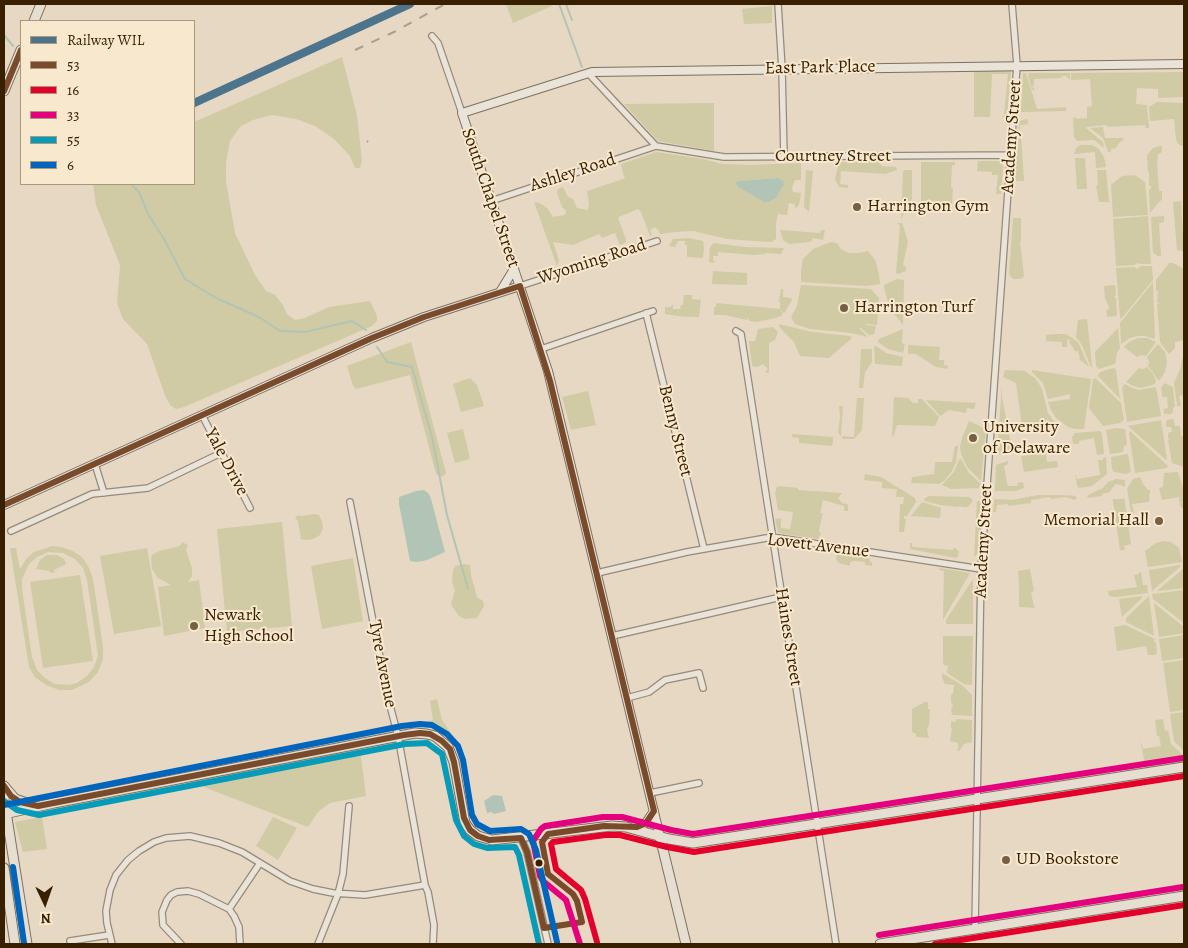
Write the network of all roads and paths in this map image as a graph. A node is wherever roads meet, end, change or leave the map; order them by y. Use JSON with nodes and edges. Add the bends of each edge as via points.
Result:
{"nodes":[{"id":1,"x":41,"y":4,"type":"edge"},
{"id":2,"x":778,"y":4,"type":"edge"},
{"id":3,"x":1012,"y":4,"type":"edge"},
{"id":4,"x":34,"y":20,"type":"edge"},
{"id":5,"x":432,"y":36,"type":"dead end"},
{"id":6,"x":20,"y":52,"type":"edge"},
{"id":7,"x":1184,"y":64,"type":"edge"},
{"id":8,"x":1017,"y":65,"type":"junction"},
{"id":9,"x":782,"y":69,"type":"junction"},
{"id":10,"x":588,"y":73,"type":"junction"},
{"id":11,"x":4,"y":91,"type":"edge"},
{"id":12,"x":462,"y":113,"type":"junction"},
{"id":13,"x":656,"y":146,"type":"junction"},
{"id":14,"x":1010,"y":155,"type":"junction"},
{"id":15,"x":784,"y":157,"type":"junction"},
{"id":16,"x":491,"y":201,"type":"junction"},
{"id":17,"x":657,"y":241,"type":"dead end"},
{"id":18,"x":514,"y":269,"type":"junction"},
{"id":19,"x":520,"y":286,"type":"junction"},
{"id":20,"x":500,"y":292,"type":"junction"},
{"id":21,"x":736,"y":331,"type":"dead end"},
{"id":22,"x":541,"y":348,"type":"junction"},
{"id":23,"x":202,"y":415,"type":"junction"},
{"id":24,"x":221,"y":454,"type":"junction"},
{"id":25,"x":95,"y":464,"type":"junction"},
{"id":26,"x":104,"y":493,"type":"junction"},
{"id":27,"x":350,"y":502,"type":"dead end"},
{"id":28,"x":4,"y":505,"type":"edge"},
{"id":29,"x":250,"y":508,"type":"dead end"},
{"id":30,"x":11,"y":531,"type":"dead end"},
{"id":31,"x":772,"y":537,"type":"junction"},
{"id":32,"x":704,"y":549,"type":"junction"},
{"id":33,"x":981,"y":569,"type":"junction"},
{"id":34,"x":597,"y":573,"type":"junction"},
{"id":35,"x":782,"y":597,"type":"junction"},
{"id":36,"x":612,"y":636,"type":"junction"},
{"id":37,"x":703,"y":688,"type":"dead end"},
{"id":38,"x":627,"y":698,"type":"junction"},
{"id":39,"x":398,"y":736,"type":"junction"},
{"id":40,"x":1184,"y":767,"type":"edge"},
{"id":41,"x":699,"y":783,"type":"dead end"},
{"id":42,"x":4,"y":786,"type":"edge"},
{"id":43,"x":650,"y":793,"type":"junction"},
{"id":44,"x":4,"y":799,"type":"edge"},
{"id":45,"x":976,"y":799,"type":"junction"},
{"id":46,"x":38,"y":806,"type":"junction"},
{"id":47,"x":349,"y":806,"type":"dead end"},
{"id":48,"x":654,"y":811,"type":"junction"},
{"id":49,"x":5,"y":813,"type":"edge"},
{"id":50,"x":817,"y":824,"type":"junction"},
{"id":51,"x":630,"y":828,"type":"junction"},
{"id":52,"x":660,"y":837,"type":"junction"},
{"id":53,"x":521,"y":838,"type":"junction"},
{"id":54,"x":260,"y":863,"type":"junction"},
{"id":55,"x":4,"y":868,"type":"edge"},
{"id":56,"x":425,"y":885,"type":"junction"},
{"id":57,"x":338,"y":894,"type":"junction"},
{"id":58,"x":1184,"y":896,"type":"edge"},
{"id":59,"x":229,"y":909,"type":"junction"},
{"id":60,"x":975,"y":929,"type":"junction"},
{"id":61,"x":109,"y":935,"type":"junction"},
{"id":62,"x":70,"y":941,"type":"dead end"},
{"id":63,"x":905,"y":942,"type":"edge"},
{"id":64,"x":15,"y":944,"type":"edge"},
{"id":65,"x":27,"y":944,"type":"edge"},
{"id":66,"x":112,"y":944,"type":"edge"},
{"id":67,"x":181,"y":944,"type":"edge"},
{"id":68,"x":240,"y":944,"type":"edge"},
{"id":69,"x":318,"y":944,"type":"edge"},
{"id":70,"x":433,"y":944,"type":"edge"},
{"id":71,"x":548,"y":944,"type":"edge"},
{"id":72,"x":686,"y":944,"type":"edge"},
{"id":73,"x":836,"y":944,"type":"edge"},
{"id":74,"x":880,"y":944,"type":"edge"}],
"edges":[{"from":1,"to":4,"type":"main road"},
{"from":2,"to":9,"type":"street"},
{"from":3,"to":8,"type":"street","name":"Academy Street"},
{"from":5,"to":12,"type":"street","name":"South Chapel Street","via":[[438,43]]},
{"from":6,"to":11,"type":"main road"},
{"from":7,"to":8,"type":"street","name":"East Park Place"},
{"from":8,"to":9,"type":"street","name":"East Park Place"},
{"from":8,"to":14,"type":"street","name":"Academy Street"},
{"from":9,"to":10,"type":"street","name":"East Park Place"},
{"from":9,"to":15,"type":"street"},
{"from":10,"to":12,"type":"street","name":"East Park Place"},
{"from":10,"to":13,"type":"street"},
{"from":12,"to":16,"type":"street","name":"South Chapel Street"},
{"from":13,"to":15,"type":"street","name":"Courtney Street","via":[[724,157]]},
{"from":13,"to":16,"type":"street","name":"Ashley Road"},
{"from":14,"to":15,"type":"street","name":"Courtney Street"},
{"from":14,"to":33,"type":"street","name":"Academy Street"},
{"from":16,"to":18,"type":"street","name":"South Chapel Street"},
{"from":17,"to":19,"type":"street","name":"Wyoming Road"},
{"from":18,"to":19,"type":"street","name":"South Chapel Street"},
{"from":18,"to":20,"type":"street"},
{"from":19,"to":20,"type":"street","name":"Wyoming Road"},
{"from":19,"to":22,"type":"street","name":"South Chapel Street"},
{"from":20,"to":23,"type":"street","name":"Wyoming Road","via":[[372,338]]},
{"from":21,"to":31,"type":"street","name":"Haines Street","via":[[740,334]]},
{"from":22,"to":32,"type":"street","name":"Benny Street","via":[[650,312]]},
{"from":22,"to":34,"type":"street","name":"South Chapel Street"},
{"from":23,"to":24,"type":"street","name":"Yale Drive"},
{"from":23,"to":25,"type":"street","name":"Wyoming Road"},
{"from":24,"to":26,"type":"street","via":[[148,488]]},
{"from":24,"to":29,"type":"street","name":"Yale Drive"},
{"from":25,"to":26,"type":"street"},
{"from":25,"to":28,"type":"street","name":"Wyoming Road"},
{"from":26,"to":30,"type":"street","via":[[92,494]]},
{"from":27,"to":39,"type":"street","name":"Tyre Avenue"},
{"from":31,"to":32,"type":"street","name":"Lovett Avenue"},
{"from":31,"to":33,"type":"street","name":"Lovett Avenue"},
{"from":31,"to":35,"type":"street","name":"Haines Street"},
{"from":32,"to":34,"type":"street","name":"Lovett Avenue"},
{"from":33,"to":45,"type":"street","name":"Academy Street"},
{"from":34,"to":36,"type":"street","name":"South Chapel Street"},
{"from":35,"to":36,"type":"street"},
{"from":35,"to":50,"type":"street","name":"Haines Street"},
{"from":36,"to":38,"type":"street","name":"South Chapel Street"},
{"from":37,"to":38,"type":"street","via":[[699,673],[665,680],[649,692]]},
{"from":38,"to":43,"type":"street","name":"South Chapel Street"},
{"from":39,"to":46,"type":"main road"},
{"from":39,"to":53,"type":"main road","via":[[427,734],[446,745],[454,762],[464,820],[475,834],[489,840]]},
{"from":39,"to":56,"type":"street","name":"Tyre Avenue"},
{"from":40,"to":45,"type":"main road"},
{"from":41,"to":43,"type":"street"},
{"from":42,"to":46,"type":"main road","via":[[20,802]]},
{"from":43,"to":48,"type":"street","name":"South Chapel Street"},
{"from":44,"to":49,"type":"main road"},
{"from":45,"to":50,"type":"main road"},
{"from":45,"to":60,"type":"street","name":"Academy Street"},
{"from":46,"to":49,"type":"main road"},
{"from":47,"to":57,"type":"street"},
{"from":48,"to":51,"type":"street","via":[[646,823]]},
{"from":48,"to":52,"type":"street","name":"South Chapel Street"},
{"from":49,"to":65,"type":"main road"},
{"from":50,"to":52,"type":"main road","via":[[693,843]]},
{"from":50,"to":73,"type":"street","name":"Haines Street"},
{"from":51,"to":52,"type":"main road"},
{"from":51,"to":53,"type":"main road","via":[[604,826]]},
{"from":52,"to":72,"type":"main road","name":"South Chapel Street"},
{"from":53,"to":71,"type":"street"},
{"from":54,"to":57,"type":"street","via":[[290,881]]},
{"from":54,"to":59,"type":"street"},
{"from":54,"to":61,"type":"street","via":[[230,847],[200,838],[178,836],[154,842],[128,860],[116,875],[107,905]]},
{"from":55,"to":64,"type":"main road"},
{"from":56,"to":57,"type":"street","via":[[365,895]]},
{"from":56,"to":70,"type":"street","name":"Tyre Avenue","via":[[434,925]]},
{"from":57,"to":69,"type":"street"},
{"from":58,"to":60,"type":"main road"},
{"from":59,"to":67,"type":"street","via":[[195,892],[171,895],[161,919]]},
{"from":59,"to":68,"type":"street","via":[[239,927]]},
{"from":60,"to":63,"type":"main road"},
{"from":61,"to":62,"type":"street"},
{"from":61,"to":66,"type":"street"},
{"from":63,"to":74,"type":"main road"}]}
